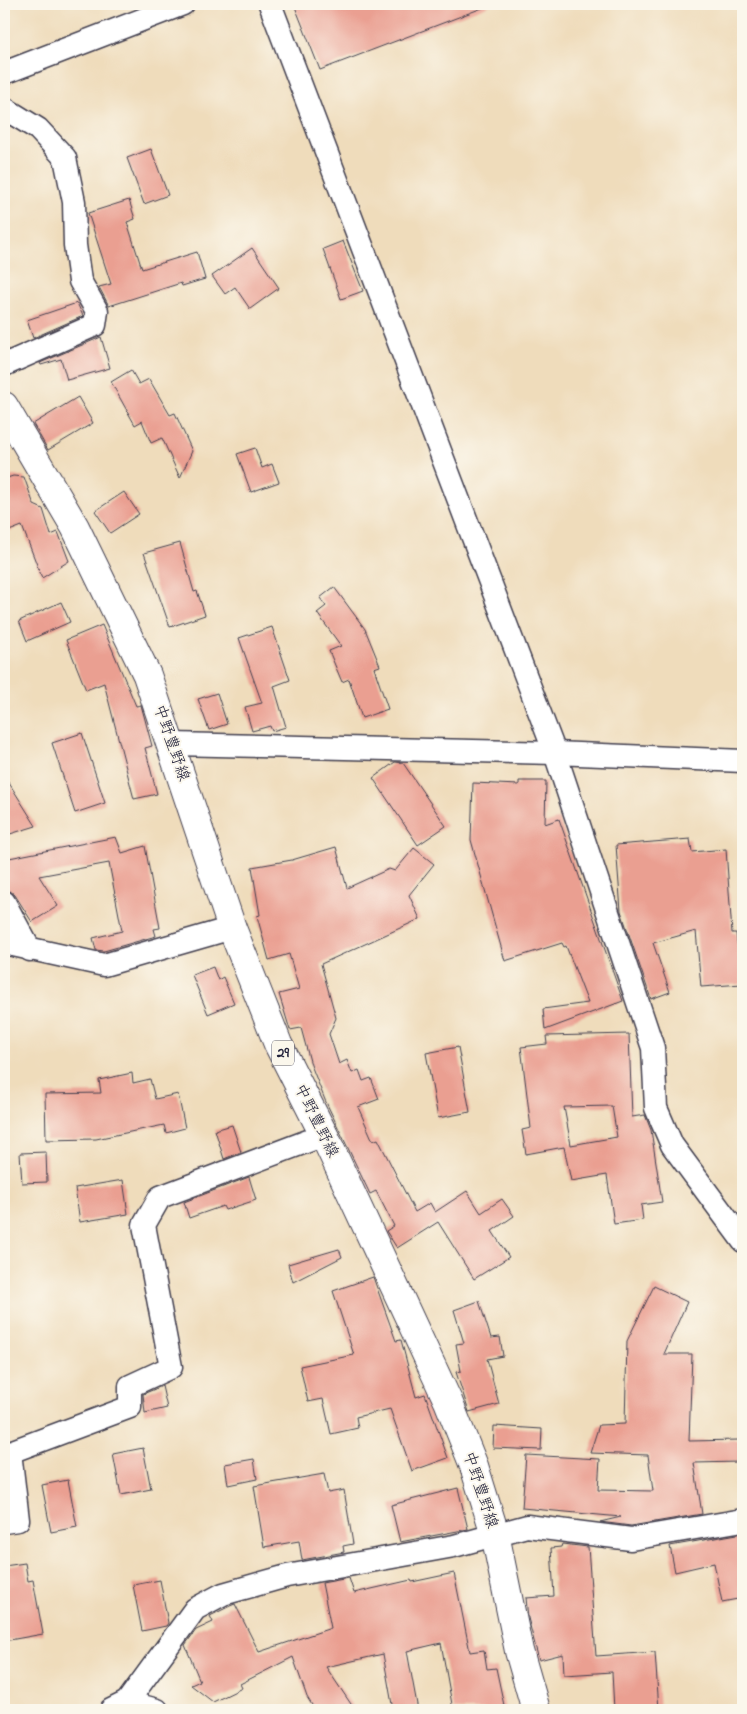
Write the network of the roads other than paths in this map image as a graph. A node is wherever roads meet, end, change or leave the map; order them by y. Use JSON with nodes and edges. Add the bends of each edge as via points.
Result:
{"nodes":[{"id":1,"x":183,"y":4,"type":"edge"},
{"id":2,"x":270,"y":4,"type":"edge"},
{"id":3,"x":4,"y":73,"type":"edge"},
{"id":4,"x":4,"y":108,"type":"edge"},
{"id":5,"x":4,"y":364,"type":"edge"},
{"id":6,"x":4,"y":406,"type":"edge"},
{"id":7,"x":172,"y":744,"type":"junction"},
{"id":8,"x":555,"y":753,"type":"junction"},
{"id":9,"x":743,"y":761,"type":"edge"},
{"id":10,"x":4,"y":902,"type":"edge"},
{"id":11,"x":232,"y":928,"type":"junction"},
{"id":12,"x":4,"y":943,"type":"edge"},
{"id":13,"x":30,"y":950,"type":"junction"},
{"id":14,"x":324,"y":1135,"type":"junction"},
{"id":15,"x":743,"y":1241,"type":"edge"},
{"id":16,"x":743,"y":1520,"type":"edge"},
{"id":17,"x":4,"y":1522,"type":"edge"},
{"id":18,"x":495,"y":1534,"type":"junction"},
{"id":19,"x":119,"y":1706,"type":"edge"},
{"id":20,"x":157,"y":1710,"type":"edge"},
{"id":21,"x":536,"y":1710,"type":"edge"}],
"edges":[{"from":1,"to":3,"type":"street"},
{"from":2,"to":8,"type":"street"},
{"from":4,"to":5,"type":"street","via":[[38,129],[65,158],[74,202],[80,281],[97,311],[95,325]]},
{"from":6,"to":7,"type":"main road","name":"中野豊野線","number":"29","via":[[79,536],[148,675]]},
{"from":7,"to":8,"type":"street"},
{"from":7,"to":11,"type":"main road","name":"中野豊野線","number":"29"},
{"from":8,"to":9,"type":"street"},
{"from":8,"to":15,"type":"street","via":[[653,1048],[656,1108],[672,1145]]},
{"from":10,"to":13,"type":"street"},
{"from":11,"to":13,"type":"street","via":[[104,965]]},
{"from":11,"to":14,"type":"main road","name":"中野豊野線","number":"29","via":[[278,1044]]},
{"from":12,"to":13,"type":"street"},
{"from":14,"to":17,"type":"street","via":[[160,1197],[144,1225],[171,1367],[130,1386],[130,1407],[10,1452],[18,1520]]},
{"from":14,"to":18,"type":"main road","name":"中野豊野線","number":"29","via":[[448,1401],[474,1466]]},
{"from":16,"to":18,"type":"street","via":[[631,1539],[527,1526]]},
{"from":18,"to":19,"type":"street","via":[[454,1546],[287,1576],[223,1594],[195,1608]]},
{"from":18,"to":21,"type":"main road","name":"中野豊野線","number":"29","via":[[519,1651]]},
{"from":19,"to":20,"type":"street"}]}
